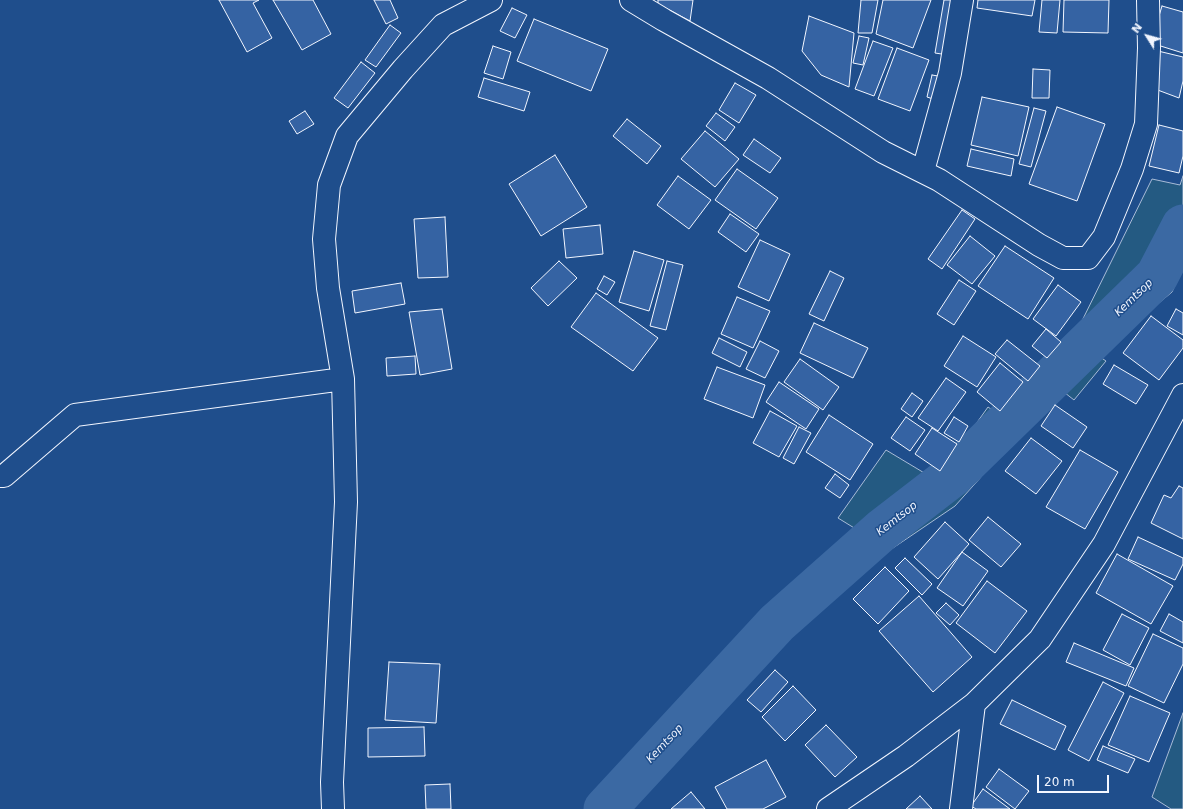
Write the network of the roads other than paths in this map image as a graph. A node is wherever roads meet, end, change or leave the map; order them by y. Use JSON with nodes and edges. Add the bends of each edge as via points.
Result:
{"nodes":[{"id":1,"x":490,"y":0,"type":"edge"},
{"id":2,"x":631,"y":0,"type":"edge"},
{"id":3,"x":962,"y":0,"type":"edge"},
{"id":4,"x":1148,"y":0,"type":"edge"},
{"id":5,"x":923,"y":171,"type":"junction"},
{"id":6,"x":343,"y":379,"type":"junction"},
{"id":7,"x":1183,"y":395,"type":"edge"},
{"id":8,"x":0,"y":476,"type":"edge"},
{"id":9,"x":974,"y":704,"type":"junction"},
{"id":10,"x":333,"y":809,"type":"edge"},
{"id":11,"x":828,"y":809,"type":"edge"},
{"id":12,"x":961,"y":809,"type":"edge"}],
"edges":[{"from":1,"to":6,"type":"street","via":[[443,25],[347,136],[329,185],[324,239],[328,288]]},
{"from":2,"to":5,"type":"street","via":[[768,78],[883,152]]},
{"from":3,"to":5,"type":"street","via":[[950,72]]},
{"from":4,"to":5,"type":"street","via":[[1146,124],[1132,169],[1104,237],[1088,258],[1063,258]]},
{"from":6,"to":8,"type":"street","via":[[75,415],[4,476]]},
{"from":6,"to":10,"type":"street","via":[[346,502],[332,782]]},
{"from":7,"to":9,"type":"street","via":[[1104,544],[1040,639]]},
{"from":9,"to":11,"type":"street","via":[[906,756]]},
{"from":9,"to":12,"type":"street"}]}
